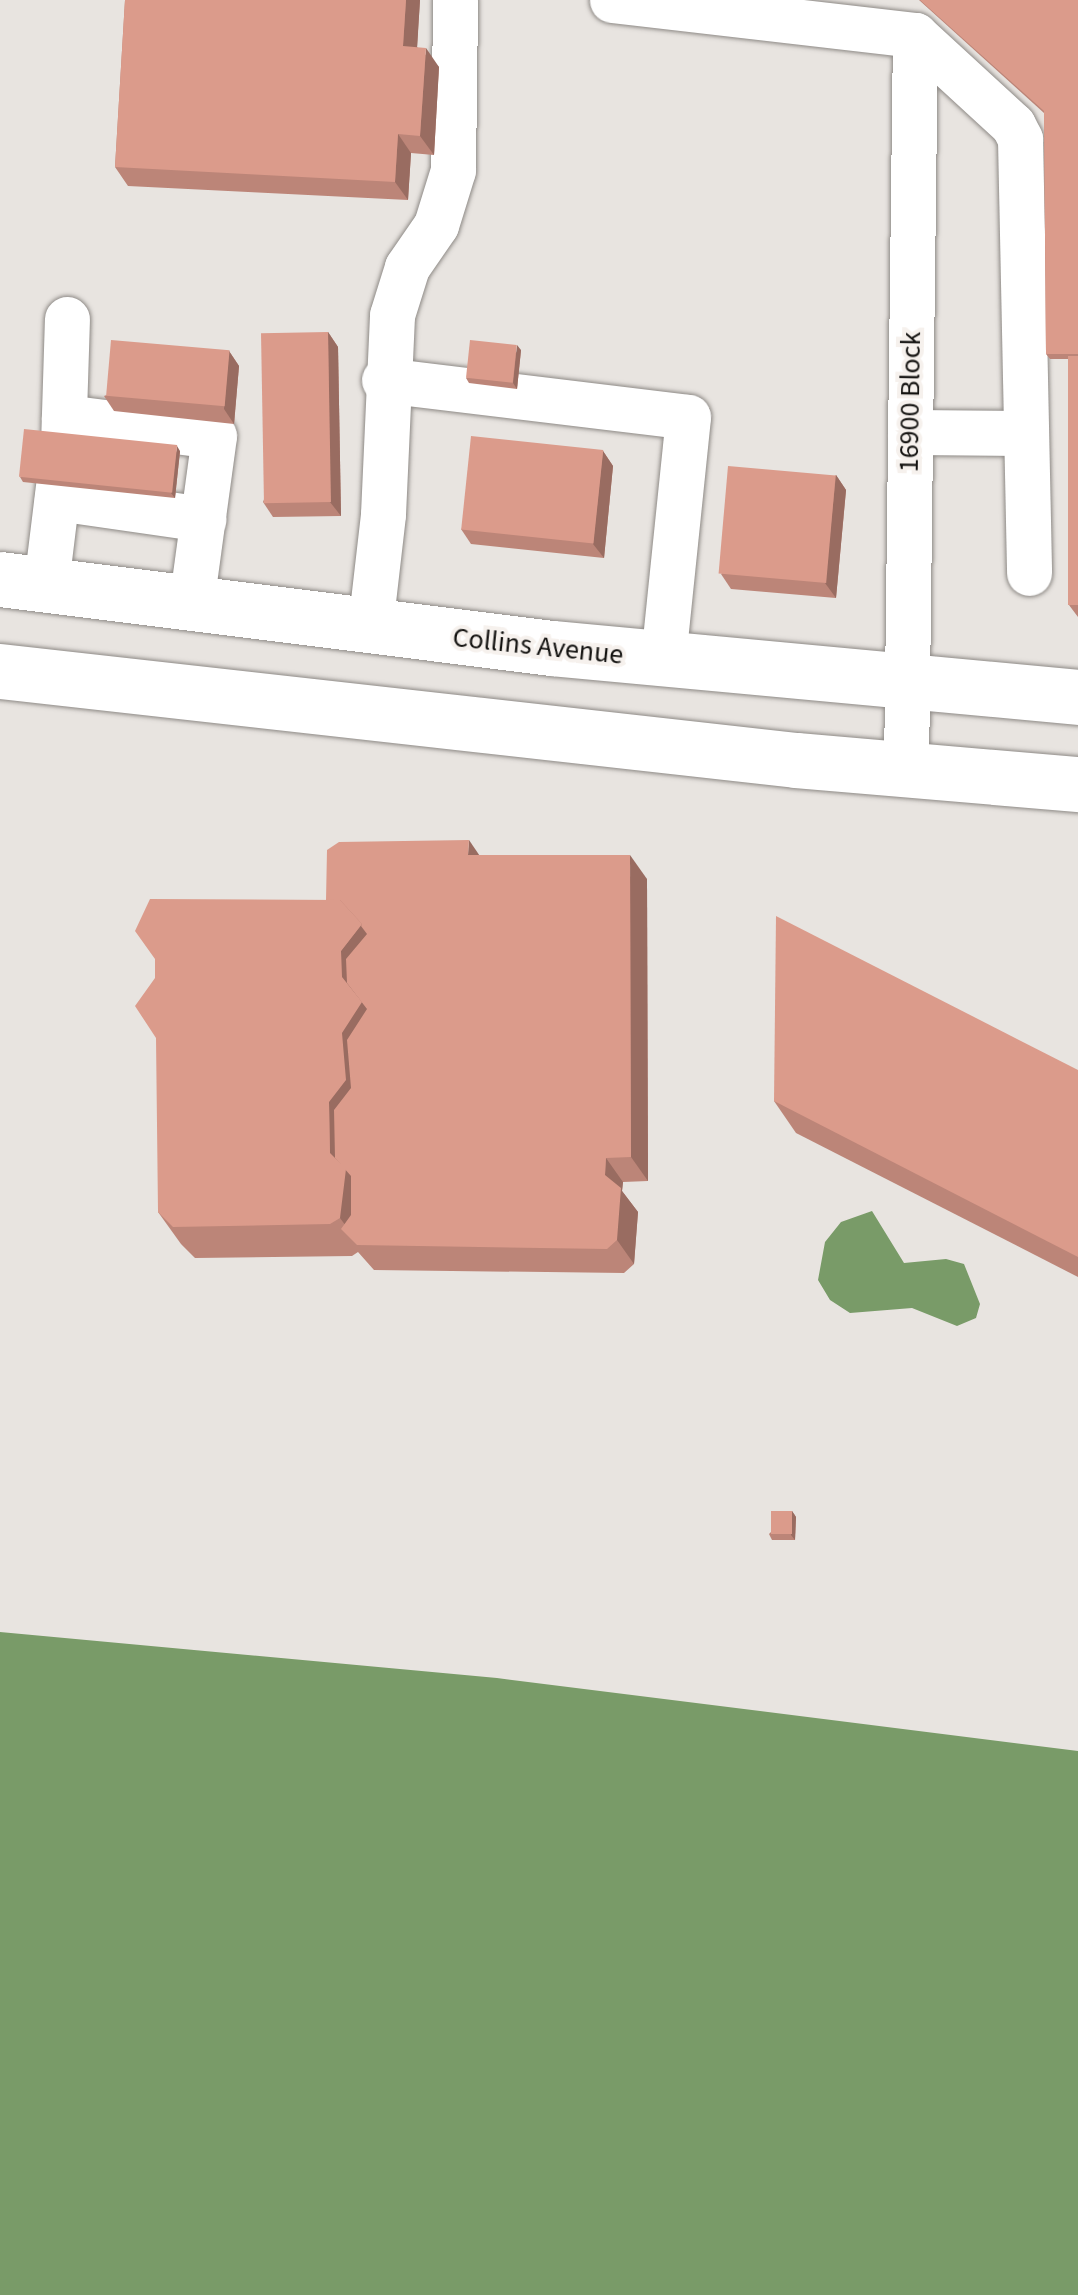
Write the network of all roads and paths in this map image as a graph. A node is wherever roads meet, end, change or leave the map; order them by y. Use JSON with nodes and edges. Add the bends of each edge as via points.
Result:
{"nodes":[{"id":1,"x":454,"y":0,"type":"edge"},
{"id":2,"x":612,"y":0,"type":"edge"},
{"id":3,"x":915,"y":35,"type":"junction"},
{"id":4,"x":66,"y":320,"type":"dead end"},
{"id":5,"x":384,"y":380,"type":"junction"},
{"id":6,"x":64,"y":417,"type":"junction"},
{"id":7,"x":134,"y":426,"type":"junction"},
{"id":8,"x":910,"y":432,"type":"junction"},
{"id":9,"x":1025,"y":433,"type":"junction"},
{"id":10,"x":101,"y":504,"type":"junction"},
{"id":11,"x":203,"y":518,"type":"junction"},
{"id":12,"x":1029,"y":573,"type":"dead end"},
{"id":13,"x":12,"y":580,"type":"edge"},
{"id":14,"x":192,"y":603,"type":"junction"},
{"id":15,"x":370,"y":627,"type":"junction"},
{"id":16,"x":663,"y":659,"type":"junction"},
{"id":17,"x":0,"y":671,"type":"edge"},
{"id":18,"x":907,"y":682,"type":"junction"},
{"id":19,"x":1078,"y":697,"type":"edge"},
{"id":20,"x":906,"y":769,"type":"junction"},
{"id":21,"x":1078,"y":784,"type":"edge"}],
"edges":[{"from":1,"to":5,"type":"lane","via":[[453,170],[436,225],[407,268],[392,315]]},
{"from":2,"to":3,"type":"lane"},
{"from":3,"to":8,"type":"lane","name":"16900 Block"},
{"from":3,"to":9,"type":"lane","via":[[1013,125],[1020,139]]},
{"from":4,"to":6,"type":"lane"},
{"from":5,"to":15,"type":"lane","via":[[384,514]]},
{"from":5,"to":16,"type":"lane","via":[[688,417]]},
{"from":6,"to":7,"type":"lane"},
{"from":6,"to":10,"type":"lane"},
{"from":7,"to":10,"type":"lane"},
{"from":7,"to":11,"type":"lane","via":[[214,436]]},
{"from":8,"to":9,"type":"lane"},
{"from":8,"to":18,"type":"lane","name":"16900 Block"},
{"from":9,"to":12,"type":"lane"},
{"from":10,"to":11,"type":"lane"},
{"from":10,"to":13,"type":"lane"},
{"from":11,"to":14,"type":"lane"},
{"from":13,"to":14,"type":"main road","name":"Collins Avenue"},
{"from":14,"to":15,"type":"main road","name":"Collins Avenue"},
{"from":15,"to":16,"type":"main road","name":"Collins Avenue"},
{"from":16,"to":18,"type":"main road","name":"Collins Avenue"},
{"from":17,"to":20,"type":"main road"},
{"from":18,"to":19,"type":"main road","name":"Collins Avenue"},
{"from":18,"to":20,"type":"lane","name":"16900 Block"},
{"from":20,"to":21,"type":"main road"}]}
